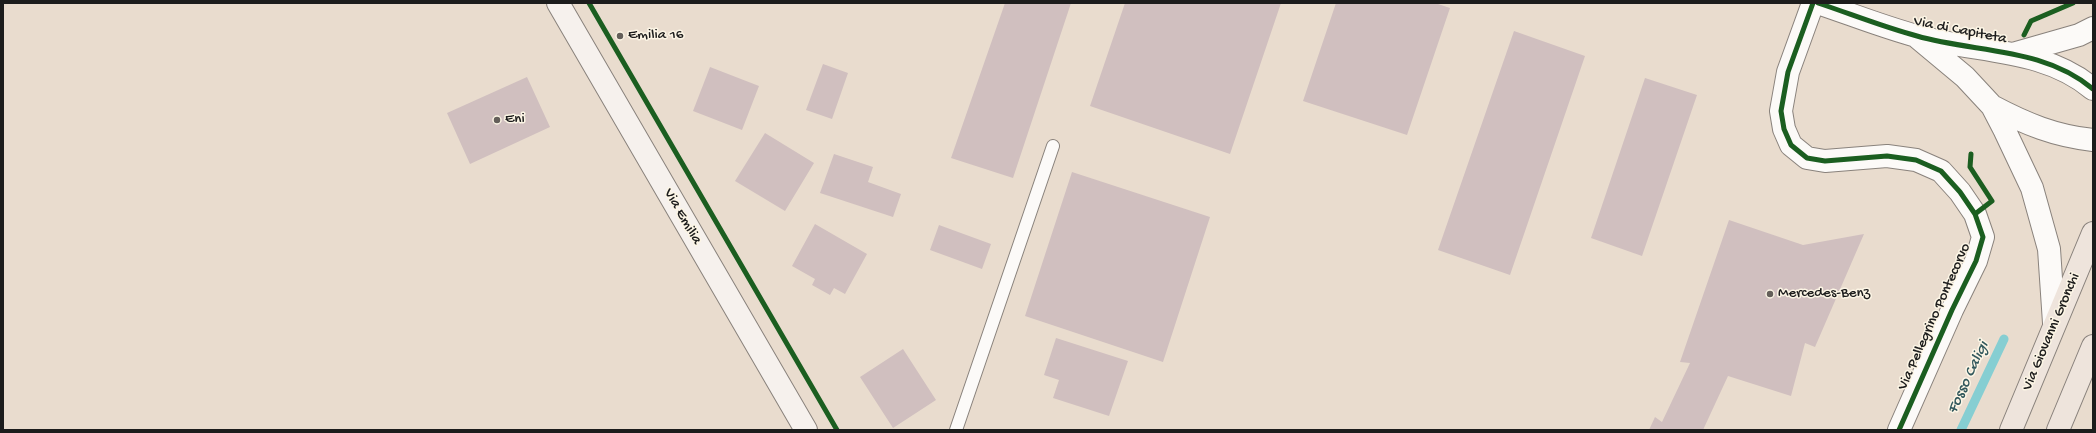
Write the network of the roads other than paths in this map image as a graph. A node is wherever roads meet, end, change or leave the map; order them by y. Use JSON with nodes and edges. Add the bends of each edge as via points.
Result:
{"nodes":[{"id":1,"x":558,"y":3,"type":"edge"},
{"id":2,"x":1813,"y":3,"type":"edge"},
{"id":3,"x":1818,"y":3,"type":"edge"},
{"id":4,"x":2093,"y":28,"type":"edge"},
{"id":5,"x":1917,"y":36,"type":"junction"},
{"id":6,"x":2016,"y":54,"type":"junction"},
{"id":7,"x":2093,"y":89,"type":"edge"},
{"id":8,"x":1992,"y":106,"type":"junction"},
{"id":9,"x":2093,"y":140,"type":"edge"},
{"id":10,"x":1053,"y":146,"type":"dead end"},
{"id":11,"x":2093,"y":233,"type":"edge"},
{"id":12,"x":2054,"y":323,"type":"junction"},
{"id":13,"x":2093,"y":346,"type":"edge"},
{"id":14,"x":806,"y":430,"type":"edge"},
{"id":15,"x":956,"y":430,"type":"edge"},
{"id":16,"x":1899,"y":430,"type":"edge"},
{"id":17,"x":2011,"y":430,"type":"edge"},
{"id":18,"x":2058,"y":430,"type":"edge"}],
"edges":[{"from":1,"to":14,"type":"main road","name":"Via Emilia"},
{"from":2,"to":16,"type":"street","name":"Via Pellegrino Pontecorvo","via":[[1788,72],[1781,110],[1784,129],[1791,145],[1806,158],[1825,161],[1887,156],[1916,160],[1941,171],[1975,214],[1983,237],[1976,260]]},
{"from":3,"to":5,"type":"street","name":"Via di Capiteta"},
{"from":4,"to":6,"type":"street","name":"Via di Capiteta","via":[[2079,35]]},
{"from":5,"to":6,"type":"street","name":"Via di Capiteta"},
{"from":5,"to":8,"type":"street","name":"Via di Capiteta","via":[[1965,77]]},
{"from":6,"to":7,"type":"street","name":"Via di Capiteta","via":[[2072,74]]},
{"from":8,"to":9,"type":"street","name":"Via di Capiteta","via":[[2047,131]]},
{"from":8,"to":12,"type":"street","name":"Via di Capiteta","via":[[2032,188],[2049,249]]},
{"from":10,"to":15,"type":"lane"},
{"from":11,"to":12,"type":"main road","name":"Via Giovanni Gronchi"},
{"from":12,"to":17,"type":"main road","name":"Via Giovanni Gronchi"},
{"from":13,"to":18,"type":"main road"}]}
